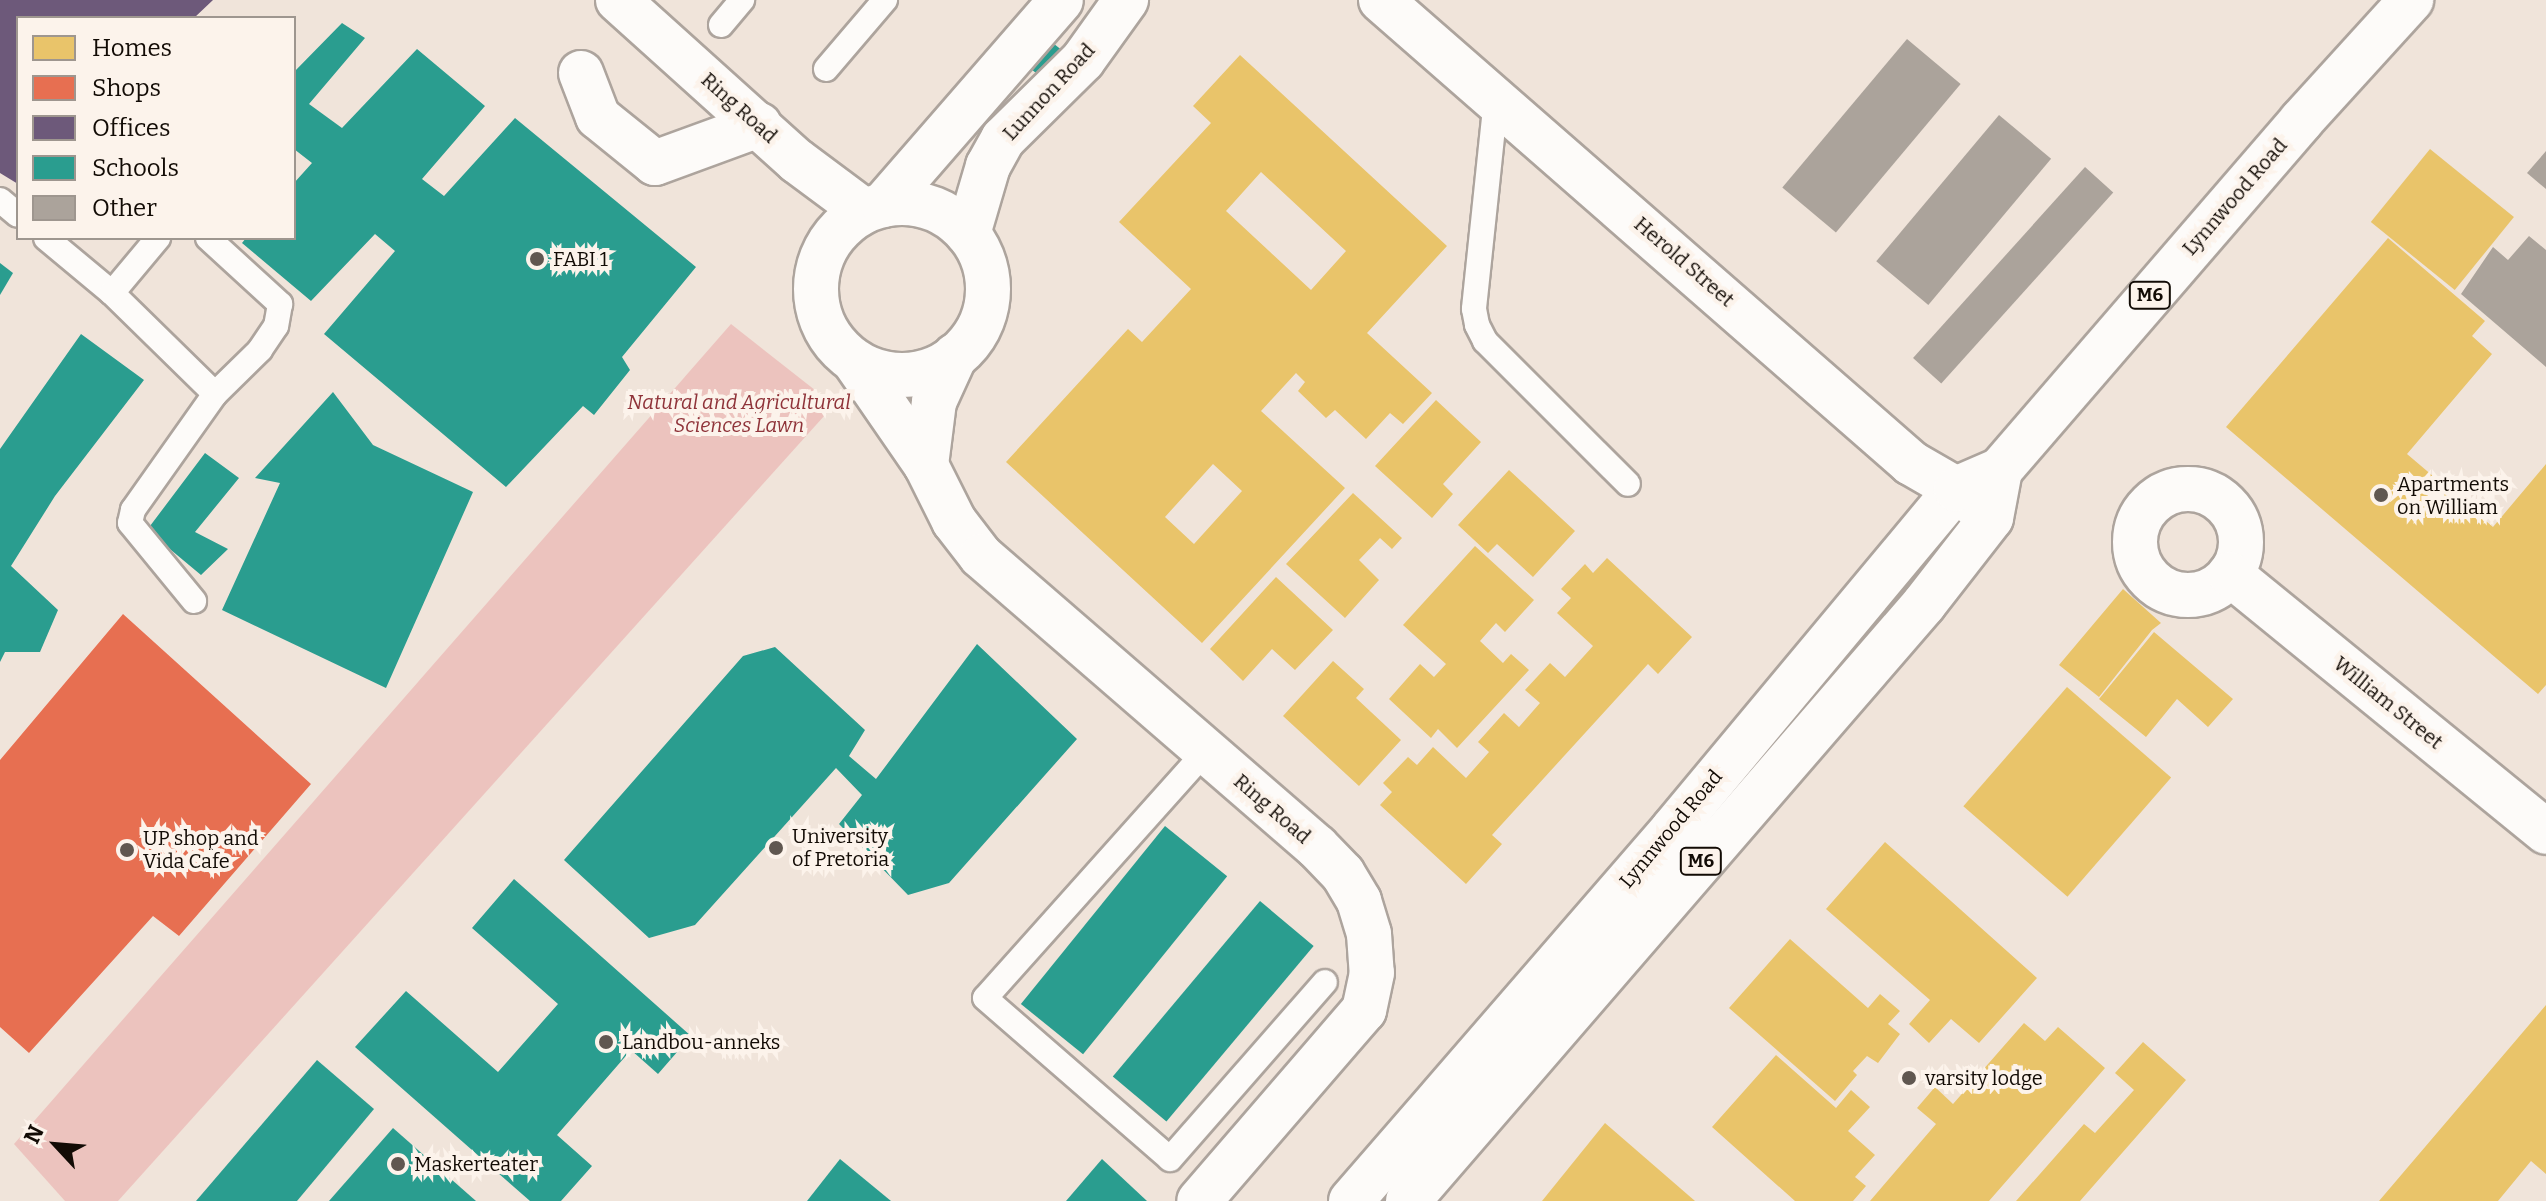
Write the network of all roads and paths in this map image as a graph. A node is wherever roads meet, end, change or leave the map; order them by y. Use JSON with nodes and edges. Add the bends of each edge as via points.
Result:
{"nodes":[{"id":1,"x":618,"y":0,"type":"edge"},
{"id":2,"x":742,"y":0,"type":"edge"},
{"id":3,"x":885,"y":0,"type":"edge"},
{"id":4,"x":1061,"y":0,"type":"edge"},
{"id":5,"x":1126,"y":0,"type":"edge"},
{"id":6,"x":1381,"y":0,"type":"edge"},
{"id":7,"x":2411,"y":0,"type":"edge"},
{"id":8,"x":721,"y":25,"type":"dead end"},
{"id":9,"x":826,"y":69,"type":"dead end"},
{"id":10,"x":581,"y":73,"type":"dead end"},
{"id":11,"x":1496,"y":99,"type":"junction"},
{"id":12,"x":759,"y":125,"type":"junction"},
{"id":13,"x":0,"y":200,"type":"edge"},
{"id":14,"x":873,"y":208,"type":"junction"},
{"id":15,"x":16,"y":213,"type":"edge"},
{"id":16,"x":968,"y":234,"type":"junction"},
{"id":17,"x":48,"y":240,"type":"edge"},
{"id":18,"x":156,"y":240,"type":"edge"},
{"id":19,"x":210,"y":240,"type":"edge"},
{"id":20,"x":112,"y":293,"type":"junction"},
{"id":21,"x":955,"y":356,"type":"junction"},
{"id":22,"x":855,"y":362,"type":"junction"},
{"id":23,"x":215,"y":394,"type":"junction"},
{"id":24,"x":926,"y":465,"type":"junction"},
{"id":25,"x":2000,"y":470,"type":"junction"},
{"id":26,"x":1628,"y":484,"type":"dead end"},
{"id":27,"x":1956,"y":489,"type":"junction"},
{"id":28,"x":1991,"y":518,"type":"junction"},
{"id":29,"x":2230,"y":574,"type":"dead end"},
{"id":30,"x":194,"y":601,"type":"dead end"},
{"id":31,"x":1206,"y":751,"type":"junction"},
{"id":32,"x":2546,"y":832,"type":"edge"},
{"id":33,"x":1325,"y":982,"type":"dead end"},
{"id":34,"x":1199,"y":1201,"type":"edge"},
{"id":35,"x":1351,"y":1201,"type":"edge"},
{"id":36,"x":1408,"y":1201,"type":"edge"}],
"edges":[{"from":1,"to":12,"type":"street","name":"Ring Road"},
{"from":2,"to":8,"type":"lane"},
{"from":3,"to":9,"type":"lane"},
{"from":4,"to":14,"type":"street"},
{"from":5,"to":16,"type":"street","name":"Lunnon Road","via":[[1083,60],[1003,139],[988,166]]},
{"from":6,"to":11,"type":"street","name":"Herold Street"},
{"from":7,"to":25,"type":"street","name":"Lynnwood Road","number":"M6"},
{"from":10,"to":12,"type":"street","via":[[598,117],[655,163]]},
{"from":11,"to":26,"type":"lane","via":[[1474,309],[1477,325],[1485,341]]},
{"from":11,"to":27,"type":"street","name":"Herold Street","via":[[1911,463]]},
{"from":12,"to":14,"type":"street","name":"Ring Road","via":[[830,189]]},
{"from":13,"to":15,"type":"lane"},
{"from":14,"to":16,"type":"street","via":[[907,202],[930,207]]},
{"from":14,"to":22,"type":"street","via":[[843,226],[827,245],[817,273],[817,307],[831,338]]},
{"from":16,"to":21,"type":"street","via":[[984,264],[987,298],[977,330]]},
{"from":17,"to":20,"type":"lane"},
{"from":18,"to":20,"type":"lane"},
{"from":19,"to":23,"type":"lane","via":[[280,304],[276,326],[260,350]]},
{"from":20,"to":23,"type":"lane"},
{"from":21,"to":22,"type":"street","via":[[906,375]]},
{"from":21,"to":24,"type":"street","via":[[934,402]]},
{"from":22,"to":24,"type":"street","name":"Ring Road"},
{"from":23,"to":30,"type":"lane","via":[[133,510],[130,523]]},
{"from":24,"to":31,"type":"street","name":"Ring Road","via":[[954,521],[981,556]]},
{"from":25,"to":27,"type":"street","name":"Lynnwood Road","number":"M6"},
{"from":25,"to":28,"type":"street","number":"M6"},
{"from":27,"to":28,"type":"street","name":"Herold Street"},
{"from":27,"to":35,"type":"street","name":"Lynnwood Road","number":"M6","via":[[1673,829]]},
{"from":28,"to":36,"type":"street","number":"M6","via":[[1924,604]]},
{"from":29,"to":32,"type":"street","name":"William Street"},
{"from":31,"to":33,"type":"lane","via":[[985,998],[1170,1159]]},
{"from":31,"to":34,"type":"street","name":"Ring Road","via":[[1343,874],[1369,934],[1372,973],[1364,1010]]}]}
